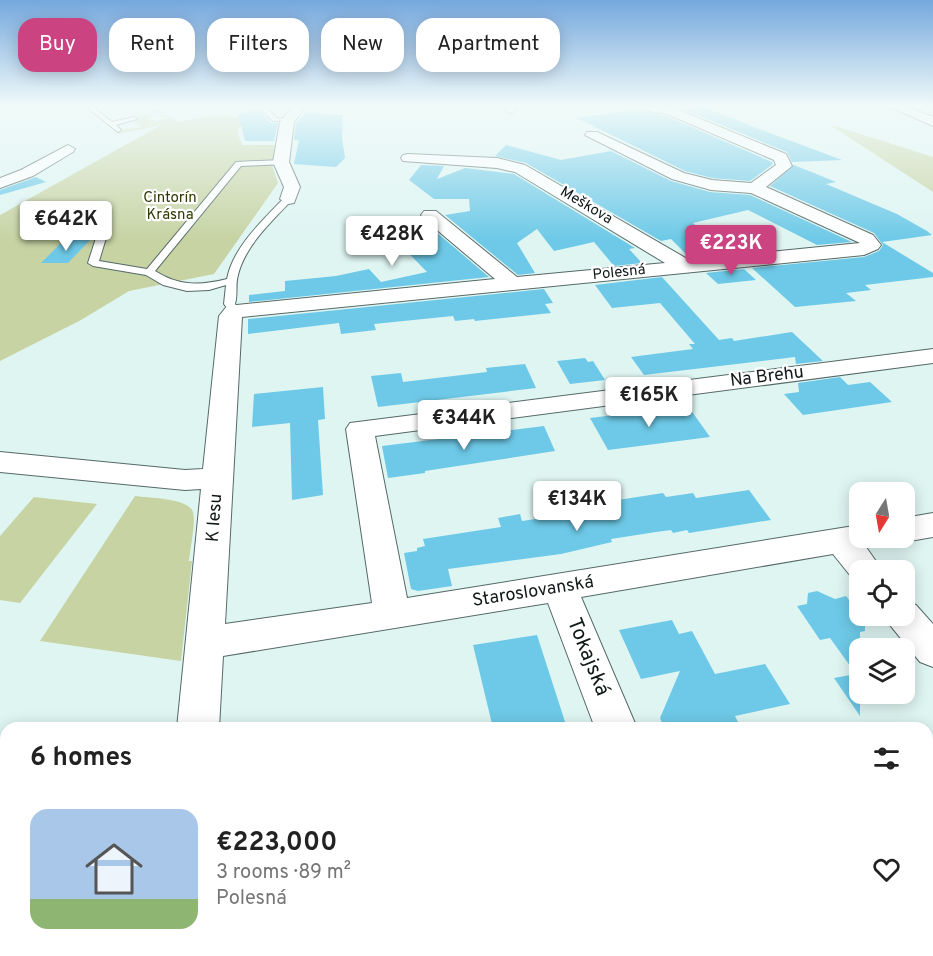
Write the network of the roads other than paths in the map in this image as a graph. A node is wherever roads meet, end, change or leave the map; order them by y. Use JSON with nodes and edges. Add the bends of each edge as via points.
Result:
{"nodes":[{"id":1,"x":65,"y":151,"type":"edge"},
{"id":2,"x":283,"y":151,"type":"edge"},
{"id":3,"x":625,"y":151,"type":"edge"},
{"id":4,"x":766,"y":151,"type":"edge"},
{"id":5,"x":408,"y":158,"type":"dead end"},
{"id":6,"x":281,"y":162,"type":"junction"},
{"id":7,"x":0,"y":183,"type":"edge"},
{"id":8,"x":754,"y":188,"type":"junction"},
{"id":9,"x":288,"y":199,"type":"joint"},
{"id":10,"x":430,"y":215,"type":"dead end"},
{"id":11,"x":101,"y":238,"type":"dead end"},
{"id":12,"x":685,"y":266,"type":"junction"},
{"id":13,"x":148,"y":272,"type":"junction"},
{"id":14,"x":231,"y":281,"type":"junction"},
{"id":15,"x":512,"y":283,"type":"junction"},
{"id":16,"x":236,"y":311,"type":"junction"},
{"id":17,"x":933,"y":356,"type":"edge"},
{"id":18,"x":0,"y":462,"type":"edge"},
{"id":19,"x":218,"y":478,"type":"junction"},
{"id":20,"x":933,"y":525,"type":"edge"},
{"id":21,"x":915,"y":528,"type":"edge"},
{"id":22,"x":849,"y":539,"type":"edge"},
{"id":23,"x":559,"y":587,"type":"junction"},
{"id":24,"x":392,"y":615,"type":"junction"},
{"id":25,"x":912,"y":626,"type":"edge"},
{"id":26,"x":205,"y":643,"type":"junction"},
{"id":27,"x":933,"y":651,"type":"edge"},
{"id":28,"x":198,"y":722,"type":"edge"},
{"id":29,"x":614,"y":722,"type":"edge"}],
"edges":[{"from":1,"to":7,"type":"street","via":[[27,173]]},
{"from":2,"to":6,"type":"street"},
{"from":3,"to":8,"type":"street","via":[[687,180]]},
{"from":4,"to":8,"type":"street","via":[[781,157],[784,166]]},
{"from":5,"to":12,"type":"street","name":"Meškova","via":[[520,168]]},
{"from":6,"to":9,"type":"street","via":[[292,188]]},
{"from":6,"to":13,"type":"lane","via":[[239,164]]},
{"from":8,"to":12,"type":"street","name":"Polesná","via":[[866,239],[871,245],[864,249]]},
{"from":9,"to":14,"type":"lane","via":[[255,235]]},
{"from":10,"to":15,"type":"street"},
{"from":11,"to":13,"type":"lane","via":[[93,263]]},
{"from":12,"to":15,"type":"street","name":"Polesná"},
{"from":13,"to":14,"type":"lane","via":[[187,288]]},
{"from":14,"to":16,"type":"lane","via":[[229,304]]},
{"from":15,"to":16,"type":"street","name":"Polesná"},
{"from":16,"to":19,"type":"street","name":"K lesu","via":[[231,316]]},
{"from":17,"to":24,"type":"street","name":"Na Brehu","via":[[360,429]]},
{"from":18,"to":19,"type":"street","via":[[185,480]]},
{"from":19,"to":26,"type":"street","name":"K lesu"},
{"from":20,"to":21,"type":"street"},
{"from":22,"to":23,"type":"street","name":"Staroslovanská"},
{"from":23,"to":24,"type":"street","name":"Staroslovanská"},
{"from":23,"to":29,"type":"street","name":"Tokajská"},
{"from":24,"to":26,"type":"street","name":"Staroslovanská"},
{"from":25,"to":27,"type":"street"},
{"from":26,"to":28,"type":"street","name":"K lesu"}]}
